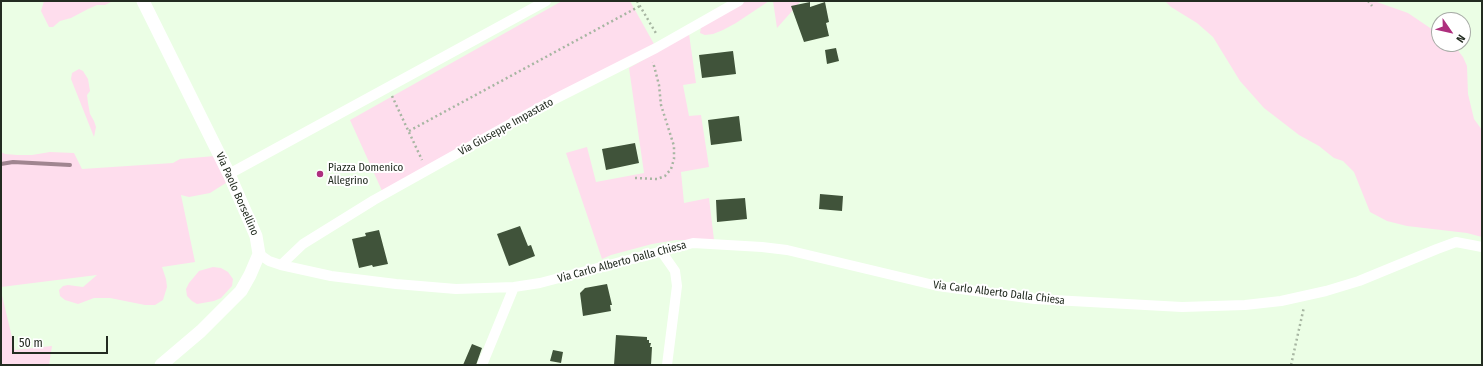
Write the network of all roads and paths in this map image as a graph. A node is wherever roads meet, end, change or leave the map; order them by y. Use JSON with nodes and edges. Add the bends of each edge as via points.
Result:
{"nodes":[{"id":1,"x":143,"y":1,"type":"edge"},
{"id":2,"x":546,"y":1,"type":"edge"},
{"id":3,"x":637,"y":1,"type":"edge"},
{"id":4,"x":739,"y":1,"type":"edge"},
{"id":5,"x":1368,"y":1,"type":"edge"},
{"id":6,"x":640,"y":6,"type":"junction"},
{"id":7,"x":1372,"y":6,"type":"dead end"},
{"id":8,"x":662,"y":44,"type":"junction"},
{"id":9,"x":649,"y":52,"type":"junction"},
{"id":10,"x":388,"y":87,"type":"junction"},
{"id":11,"x":409,"y":131,"type":"junction"},
{"id":12,"x":427,"y":170,"type":"junction"},
{"id":13,"x":230,"y":174,"type":"junction"},
{"id":14,"x":635,"y":178,"type":"dead end"},
{"id":15,"x":1482,"y":247,"type":"edge"},
{"id":16,"x":661,"y":251,"type":"junction"},
{"id":17,"x":259,"y":254,"type":"junction"},
{"id":18,"x":281,"y":266,"type":"junction"},
{"id":19,"x":514,"y":287,"type":"junction"},
{"id":20,"x":1304,"y":296,"type":"junction"},
{"id":21,"x":161,"y":365,"type":"edge"},
{"id":22,"x":482,"y":365,"type":"edge"},
{"id":23,"x":667,"y":365,"type":"edge"},
{"id":24,"x":1291,"y":365,"type":"edge"}],
"edges":[{"from":1,"to":13,"type":"street","name":"Via Paolo Borsellino"},
{"from":2,"to":10,"type":"street"},
{"from":3,"to":6,"type":"path"},
{"from":4,"to":8,"type":"street","name":"Via Giuseppe Impastato"},
{"from":5,"to":7,"type":"path"},
{"from":6,"to":8,"type":"path"},
{"from":6,"to":11,"type":"path"},
{"from":8,"to":9,"type":"street","name":"Via Giuseppe Impastato"},
{"from":9,"to":12,"type":"street","name":"Via Giuseppe Impastato","via":[[553,100]]},
{"from":9,"to":14,"type":"path","via":[[655,69],[661,105],[674,146],[674,159],[671,169],[664,176],[657,179]]},
{"from":10,"to":11,"type":"path"},
{"from":10,"to":13,"type":"street"},
{"from":11,"to":12,"type":"path"},
{"from":12,"to":18,"type":"street","name":"Via Giuseppe Impastato","via":[[303,244]]},
{"from":13,"to":17,"type":"street","name":"Via Paolo Borsellino","via":[[256,236]]},
{"from":15,"to":20,"type":"street","name":"Via Carlo Alberto Dalla Chiesa","via":[[1456,242],[1359,281]]},
{"from":16,"to":19,"type":"street","name":"Via Carlo Alberto Dalla Chiesa","via":[[540,283]]},
{"from":16,"to":20,"type":"street","name":"Via Carlo Alberto Dalla Chiesa","via":[[693,243],[787,250],[938,286],[1035,299],[1182,307],[1245,305]]},
{"from":16,"to":23,"type":"street","via":[[675,271],[677,286]]},
{"from":17,"to":18,"type":"street","name":"Via Carlo Alberto Dalla Chiesa"},
{"from":17,"to":21,"type":"street","via":[[241,292]]},
{"from":18,"to":19,"type":"street","name":"Via Carlo Alberto Dalla Chiesa","via":[[331,276],[396,284],[456,289]]},
{"from":19,"to":22,"type":"street"},
{"from":20,"to":24,"type":"path"}]}
